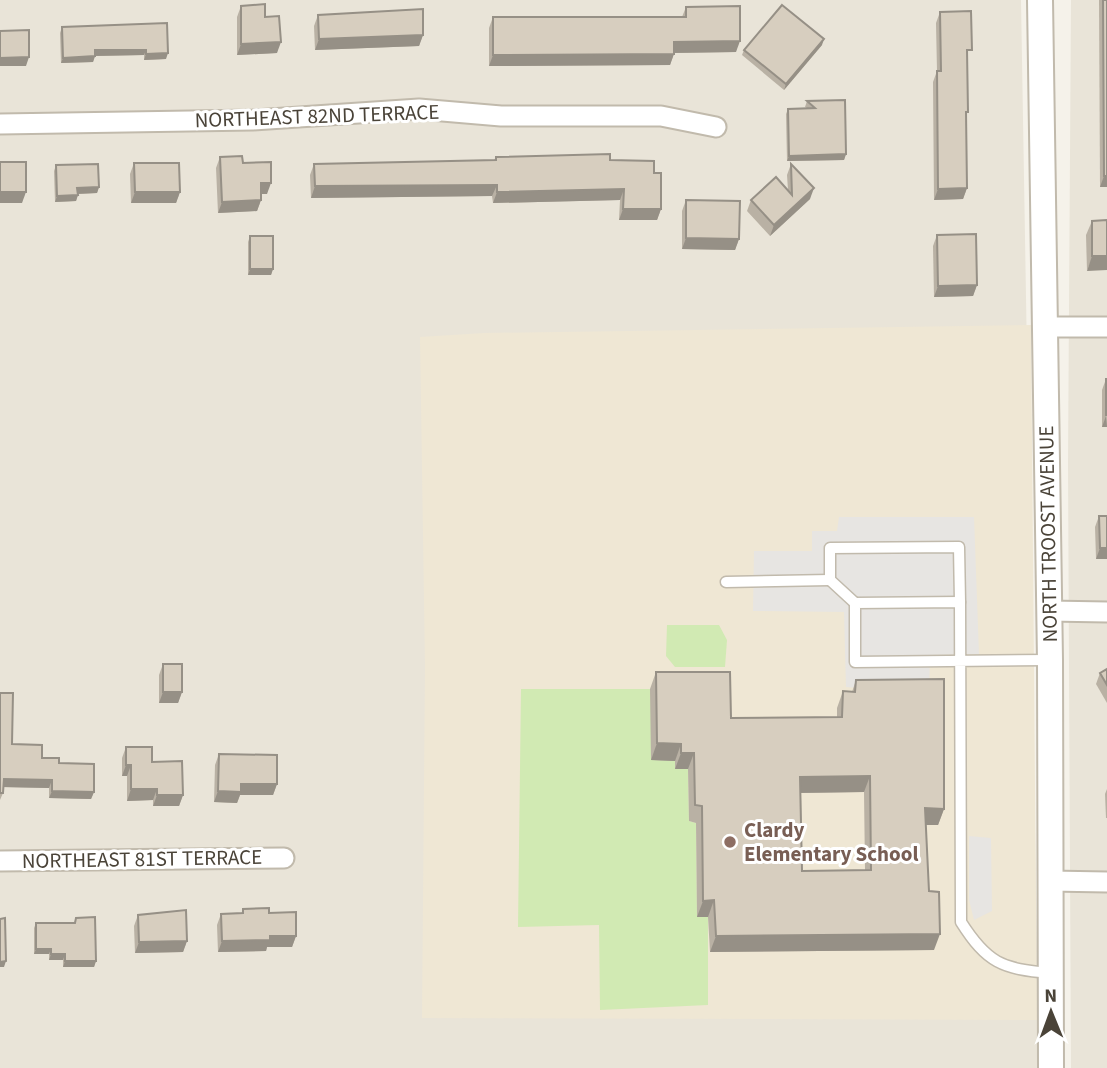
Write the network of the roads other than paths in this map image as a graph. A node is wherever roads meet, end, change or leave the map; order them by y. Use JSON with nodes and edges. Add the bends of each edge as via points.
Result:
{"nodes":[{"id":1,"x":1040,"y":0,"type":"edge"},
{"id":2,"x":0,"y":124,"type":"edge"},
{"id":3,"x":716,"y":128,"type":"dead end"},
{"id":4,"x":1044,"y":327,"type":"junction"},
{"id":5,"x":1107,"y":327,"type":"edge"},
{"id":6,"x":830,"y":580,"type":"junction"},
{"id":7,"x":726,"y":582,"type":"dead end"},
{"id":8,"x":960,"y":602,"type":"junction"},
{"id":9,"x":855,"y":603,"type":"junction"},
{"id":10,"x":1049,"y":611,"type":"junction"},
{"id":11,"x":1107,"y":612,"type":"edge"},
{"id":12,"x":1050,"y":660,"type":"junction"},
{"id":13,"x":960,"y":661,"type":"junction"},
{"id":14,"x":284,"y":858,"type":"dead end"},
{"id":15,"x":0,"y":861,"type":"edge"},
{"id":16,"x":1050,"y":881,"type":"junction"},
{"id":17,"x":1107,"y":882,"type":"edge"},
{"id":18,"x":1051,"y":973,"type":"junction"},
{"id":19,"x":1051,"y":1068,"type":"edge"}],
"edges":[{"from":1,"to":4,"type":"street","name":"NORTH TROOST AVENUE"},
{"from":2,"to":3,"type":"street","name":"NORTHEAST 82ND TERRACE","via":[[253,120],[419,109],[501,116],[661,116]]},
{"from":4,"to":5,"type":"street"},
{"from":4,"to":10,"type":"street","name":"NORTH TROOST AVENUE"},
{"from":6,"to":7,"type":"lane"},
{"from":6,"to":8,"type":"lane","via":[[830,548],[959,547]]},
{"from":6,"to":9,"type":"lane"},
{"from":8,"to":9,"type":"lane"},
{"from":8,"to":13,"type":"lane"},
{"from":9,"to":13,"type":"lane","via":[[855,662]]},
{"from":10,"to":11,"type":"street"},
{"from":10,"to":12,"type":"street","name":"NORTH TROOST AVENUE"},
{"from":12,"to":13,"type":"lane"},
{"from":12,"to":16,"type":"street","name":"NORTH TROOST AVENUE"},
{"from":13,"to":18,"type":"lane","via":[[961,922],[977,946],[1001,964]]},
{"from":14,"to":15,"type":"street","name":"NORTHEAST 81ST TERRACE"},
{"from":16,"to":17,"type":"street"},
{"from":16,"to":18,"type":"street","name":"NORTH TROOST AVENUE"},
{"from":18,"to":19,"type":"street","name":"NORTH TROOST AVENUE"}]}
